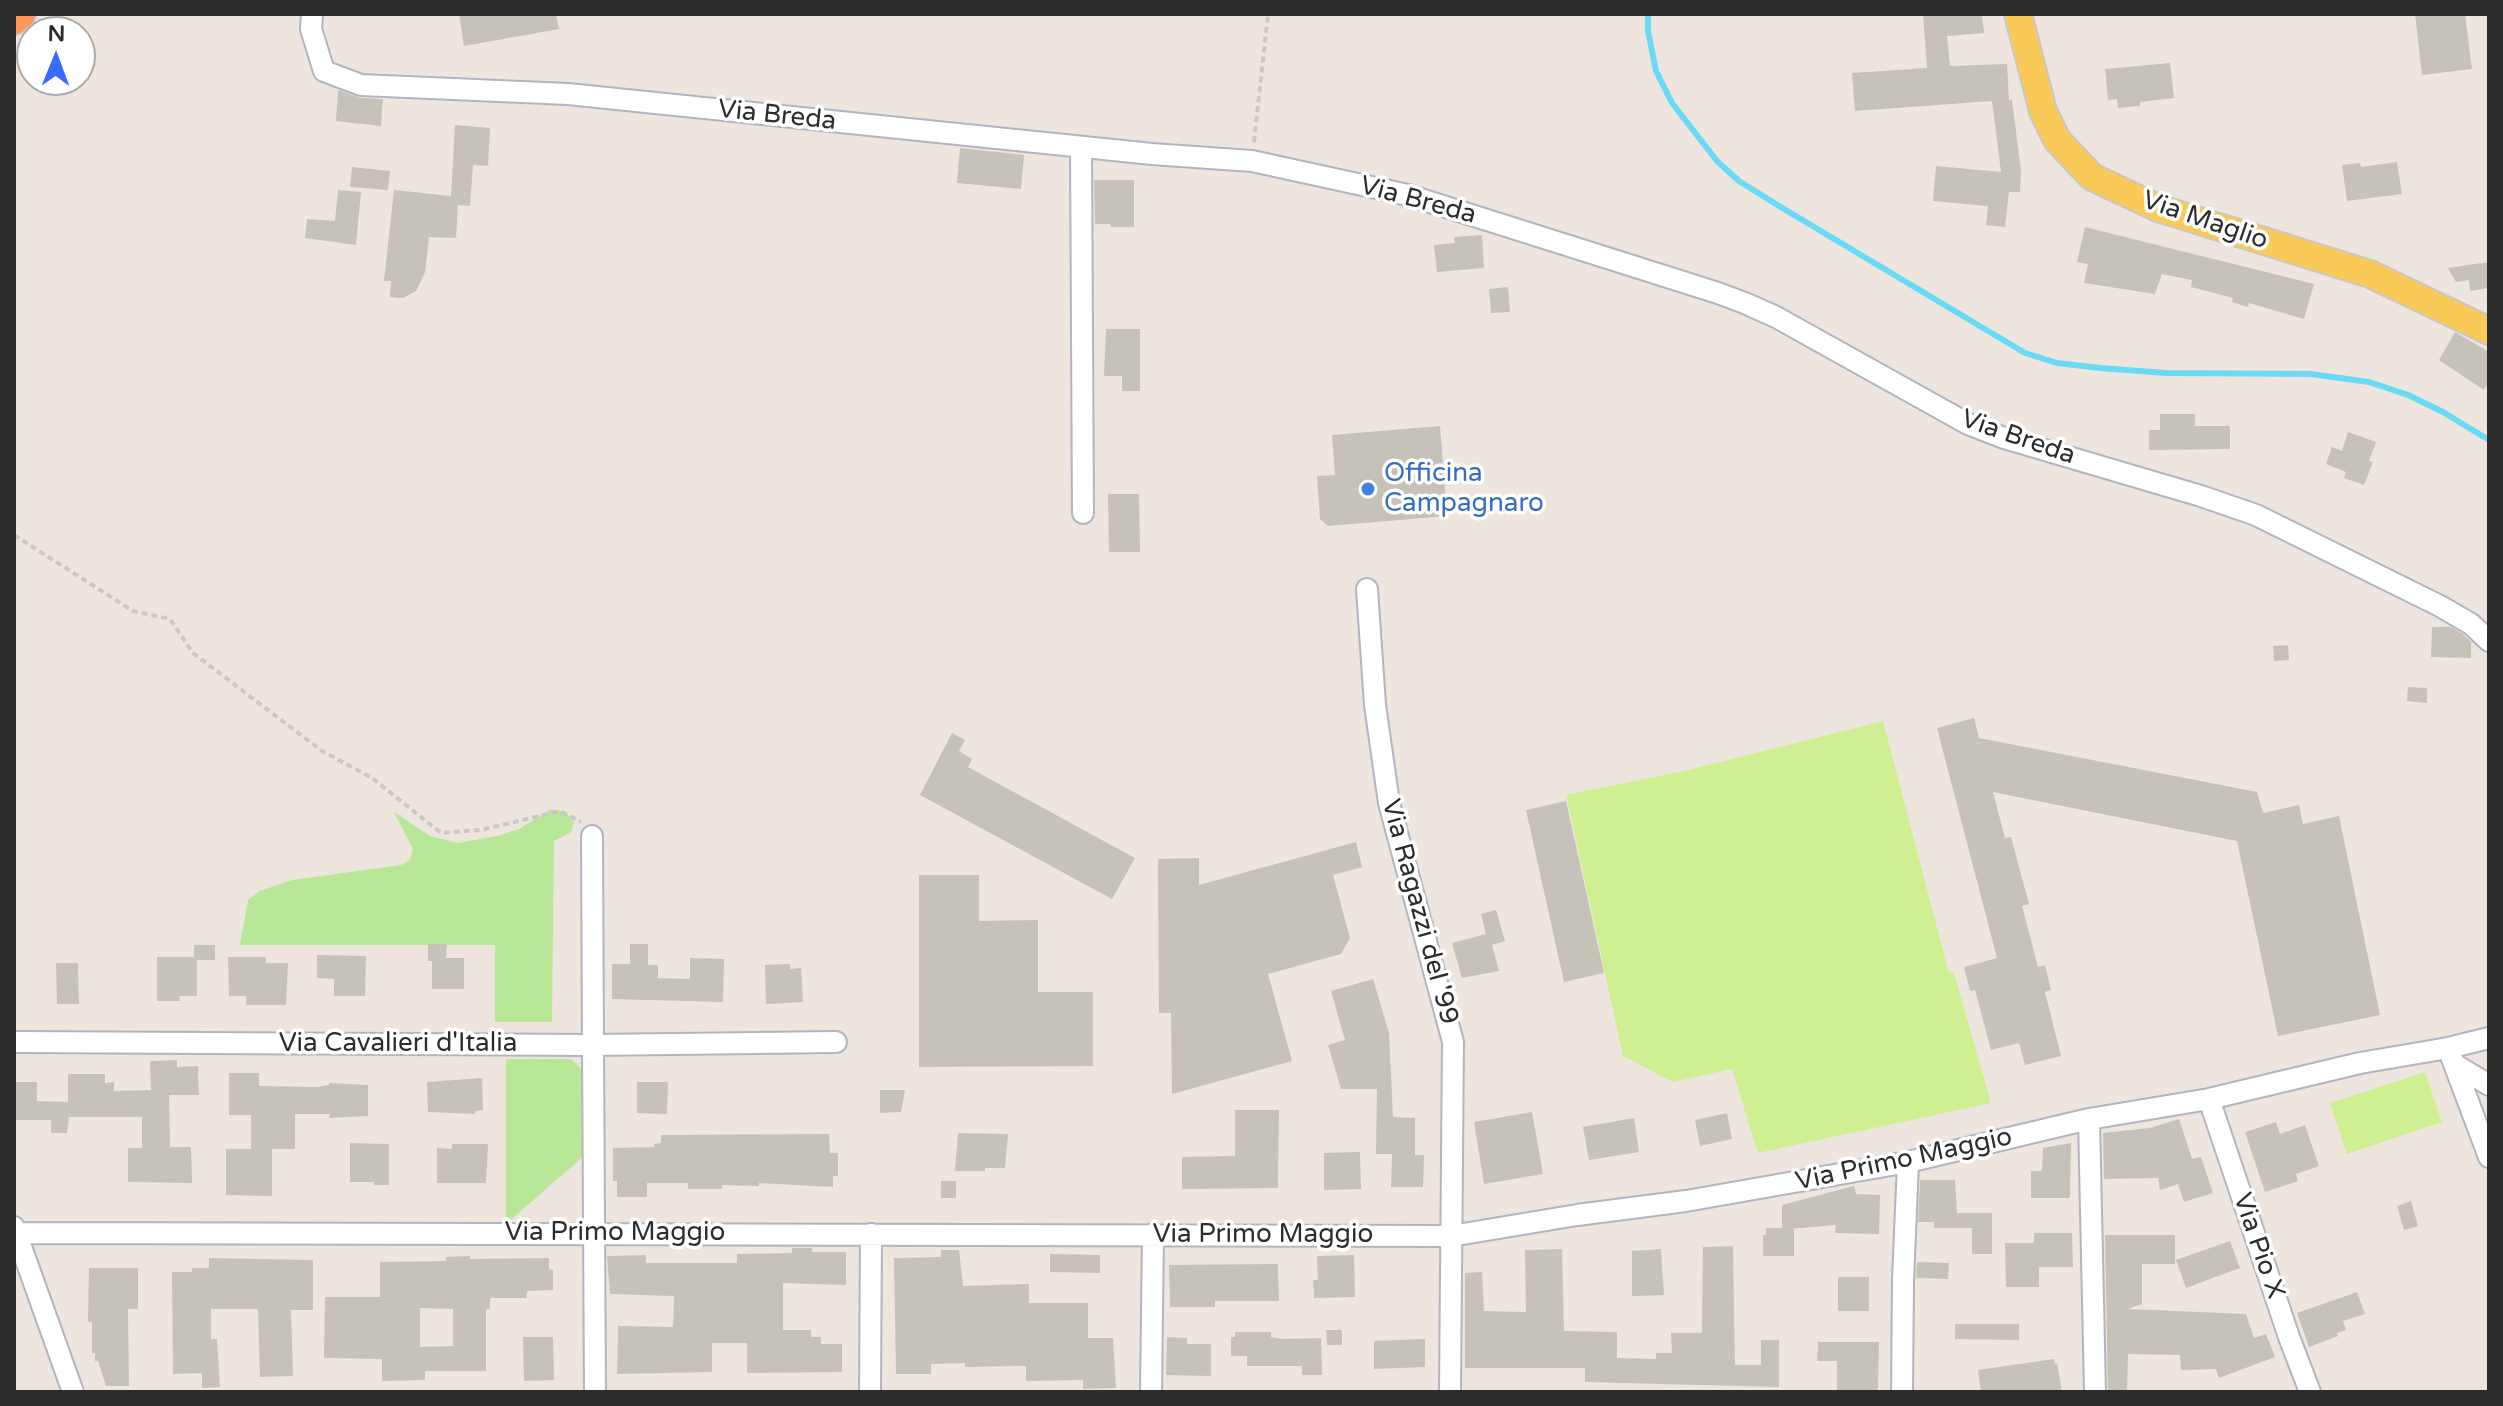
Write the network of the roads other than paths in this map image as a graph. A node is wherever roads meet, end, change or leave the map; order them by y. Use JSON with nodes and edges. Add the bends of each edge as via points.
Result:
{"nodes":[{"id":1,"x":20,"y":14,"type":"edge"},
{"id":2,"x":312,"y":14,"type":"edge"},
{"id":3,"x":2018,"y":14,"type":"edge"},
{"id":4,"x":14,"y":19,"type":"edge"},
{"id":5,"x":1081,"y":147,"type":"junction"},
{"id":6,"x":2489,"y":331,"type":"edge"},
{"id":7,"x":1083,"y":513,"type":"dead end"},
{"id":8,"x":1367,"y":589,"type":"dead end"},
{"id":9,"x":2489,"y":641,"type":"edge"},
{"id":10,"x":592,"y":836,"type":"road end"},
{"id":11,"x":14,"y":1042,"type":"edge"},
{"id":12,"x":836,"y":1042,"type":"dead end"},
{"id":13,"x":2486,"y":1042,"type":"edge"},
{"id":14,"x":593,"y":1045,"type":"junction"},
{"id":15,"x":2451,"y":1056,"type":"junction"},
{"id":16,"x":2489,"y":1085,"type":"edge"},
{"id":17,"x":2209,"y":1099,"type":"junction"},
{"id":18,"x":2089,"y":1119,"type":"junction"},
{"id":19,"x":2489,"y":1157,"type":"edge"},
{"id":20,"x":1908,"y":1162,"type":"junction"},
{"id":21,"x":16,"y":1230,"type":"edge"},
{"id":22,"x":592,"y":1234,"type":"junction"},
{"id":23,"x":871,"y":1234,"type":"junction"},
{"id":24,"x":1153,"y":1234,"type":"junction"},
{"id":25,"x":1451,"y":1236,"type":"junction"},
{"id":26,"x":73,"y":1392,"type":"edge"},
{"id":27,"x":595,"y":1392,"type":"edge"},
{"id":28,"x":870,"y":1392,"type":"edge"},
{"id":29,"x":1151,"y":1392,"type":"edge"},
{"id":30,"x":1450,"y":1392,"type":"edge"},
{"id":31,"x":1902,"y":1392,"type":"edge"},
{"id":32,"x":2095,"y":1392,"type":"edge"},
{"id":33,"x":2310,"y":1392,"type":"edge"}],
"edges":[{"from":1,"to":4,"type":"highway"},
{"from":2,"to":5,"type":"street","name":"Via Breda","via":[[311,29],[324,71],[361,85],[568,94]]},
{"from":3,"to":6,"type":"main road","name":"Via Maglio","via":[[2043,111],[2057,140],[2092,177],[2158,208],[2370,274]]},
{"from":5,"to":7,"type":"street"},
{"from":5,"to":9,"type":"street","name":"Via Breda","via":[[1252,161],[1408,195],[1718,293],[1776,317],[1968,424],[2256,515],[2440,606]]},
{"from":8,"to":25,"type":"street","name":"Via Ragazzi del '99","via":[[1389,803],[1453,1042]]},
{"from":10,"to":14,"type":"street"},
{"from":11,"to":14,"type":"street","name":"Via Cavalieri d'Italia"},
{"from":12,"to":14,"type":"street","name":"Via Cavalieri d'Italia"},
{"from":13,"to":15,"type":"street","name":"Via Primo Maggio"},
{"from":14,"to":22,"type":"street"},
{"from":15,"to":16,"type":"street","via":[[2466,1073]]},
{"from":15,"to":17,"type":"street","name":"Via Primo Maggio","via":[[2360,1063]]},
{"from":15,"to":19,"type":"street"},
{"from":17,"to":18,"type":"street","name":"Via Primo Maggio"},
{"from":17,"to":33,"type":"street","name":"Via Pio X"},
{"from":18,"to":20,"type":"street","name":"Via Primo Maggio"},
{"from":18,"to":32,"type":"street"},
{"from":20,"to":25,"type":"street","name":"Via Primo Maggio"},
{"from":20,"to":31,"type":"street"},
{"from":21,"to":22,"type":"street","name":"Via Primo Maggio"},
{"from":21,"to":26,"type":"street"},
{"from":22,"to":23,"type":"street","name":"Via Primo Maggio"},
{"from":22,"to":27,"type":"street"},
{"from":23,"to":24,"type":"street","name":"Via Primo Maggio"},
{"from":23,"to":28,"type":"street"},
{"from":24,"to":25,"type":"street","name":"Via Primo Maggio"},
{"from":24,"to":29,"type":"street"},
{"from":25,"to":30,"type":"street","name":"Via Ragazzi del '99"}]}
